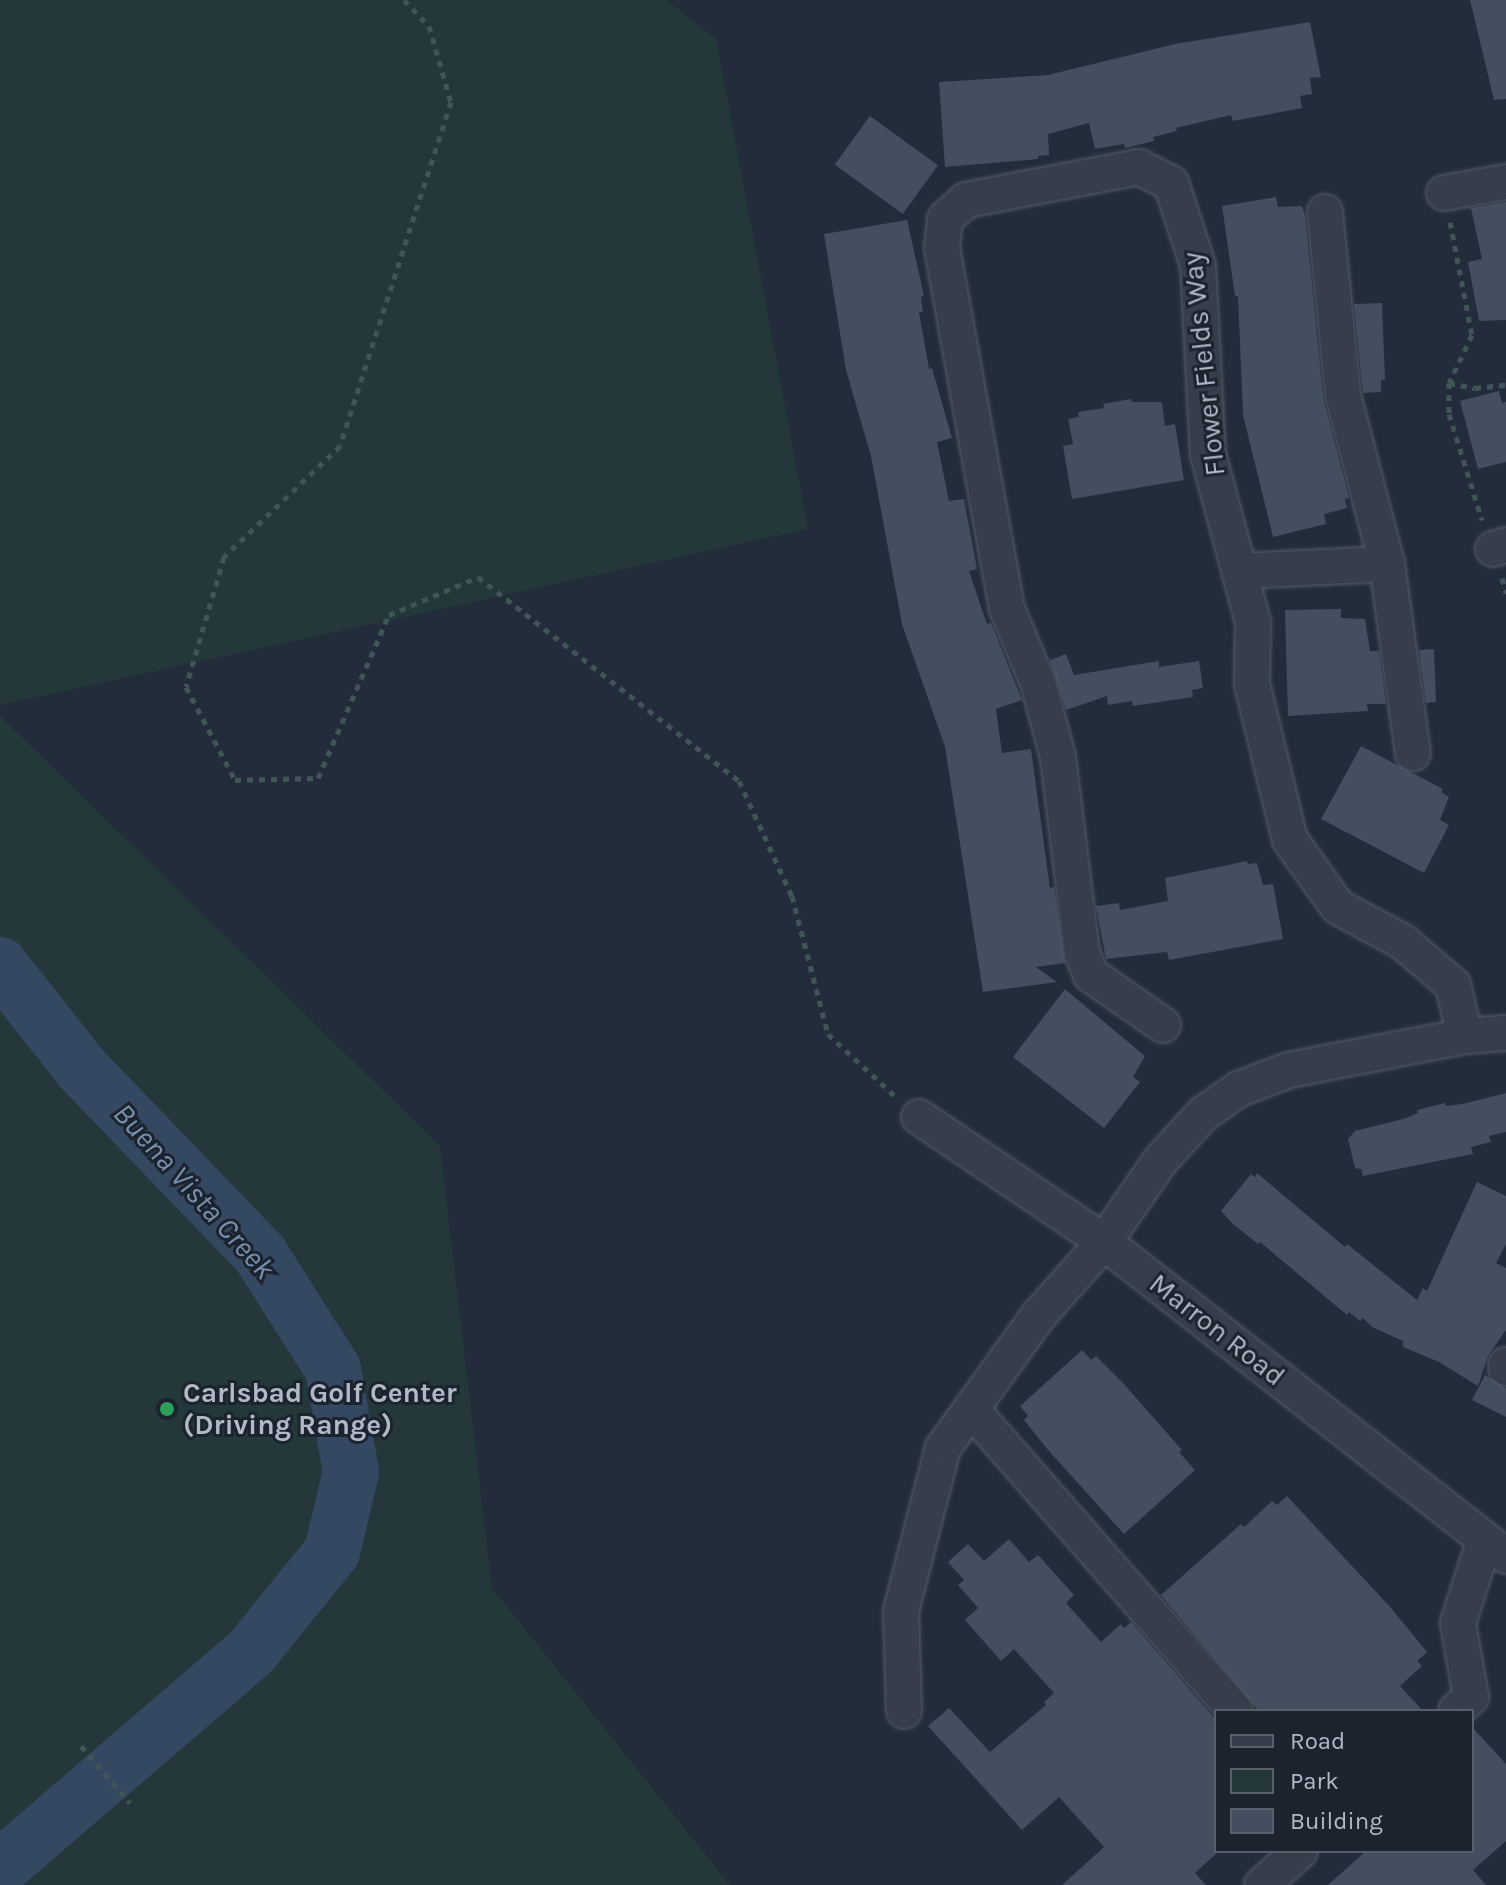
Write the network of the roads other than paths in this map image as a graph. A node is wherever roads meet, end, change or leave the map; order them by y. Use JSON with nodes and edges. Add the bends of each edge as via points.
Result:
{"nodes":[{"id":1,"x":1506,"y":182,"type":"edge"},
{"id":2,"x":1444,"y":193,"type":"road end"},
{"id":3,"x":1325,"y":212,"type":"dead end"},
{"id":4,"x":1387,"y":564,"type":"junction"},
{"id":5,"x":1239,"y":571,"type":"junction"},
{"id":6,"x":1413,"y":753,"type":"dead end"},
{"id":7,"x":1163,"y":1025,"type":"dead end"},
{"id":8,"x":1506,"y":1033,"type":"edge"},
{"id":9,"x":1465,"y":1036,"type":"junction"},
{"id":10,"x":919,"y":1117,"type":"road end"},
{"id":11,"x":1104,"y":1242,"type":"junction"},
{"id":12,"x":971,"y":1409,"type":"junction"},
{"id":13,"x":1495,"y":1547,"type":"edge"},
{"id":14,"x":1233,"y":1709,"type":"edge"},
{"id":15,"x":1458,"y":1709,"type":"edge"},
{"id":16,"x":904,"y":1711,"type":"dead end"},
{"id":17,"x":1298,"y":1853,"type":"edge"},
{"id":18,"x":1262,"y":1885,"type":"edge"}],
"edges":[{"from":1,"to":2,"type":"street"},
{"from":3,"to":4,"type":"street","via":[[1343,395]]},
{"from":4,"to":5,"type":"street"},
{"from":4,"to":6,"type":"street"},
{"from":5,"to":7,"type":"street","name":"Flower Fields Way","via":[[1208,454],[1198,265],[1171,183],[1139,167],[966,200],[945,219],[942,248],[1007,609],[1038,683],[1058,757],[1082,953],[1091,975]]},
{"from":5,"to":9,"type":"street","name":"Flower Fields Way","via":[[1253,622],[1252,684],[1290,840],[1338,907],[1403,942],[1453,985]]},
{"from":8,"to":9,"type":"street"},
{"from":9,"to":11,"type":"street","via":[[1289,1070],[1239,1089],[1203,1114],[1160,1161]]},
{"from":10,"to":11,"type":"street","name":"Marron Road"},
{"from":11,"to":12,"type":"street","via":[[1039,1315]]},
{"from":11,"to":13,"type":"street","name":"Marron Road"},
{"from":12,"to":14,"type":"street"},
{"from":12,"to":16,"type":"street","via":[[943,1448],[901,1611]]},
{"from":13,"to":15,"type":"street","via":[[1458,1623],[1471,1697]]},
{"from":17,"to":18,"type":"street"}]}
